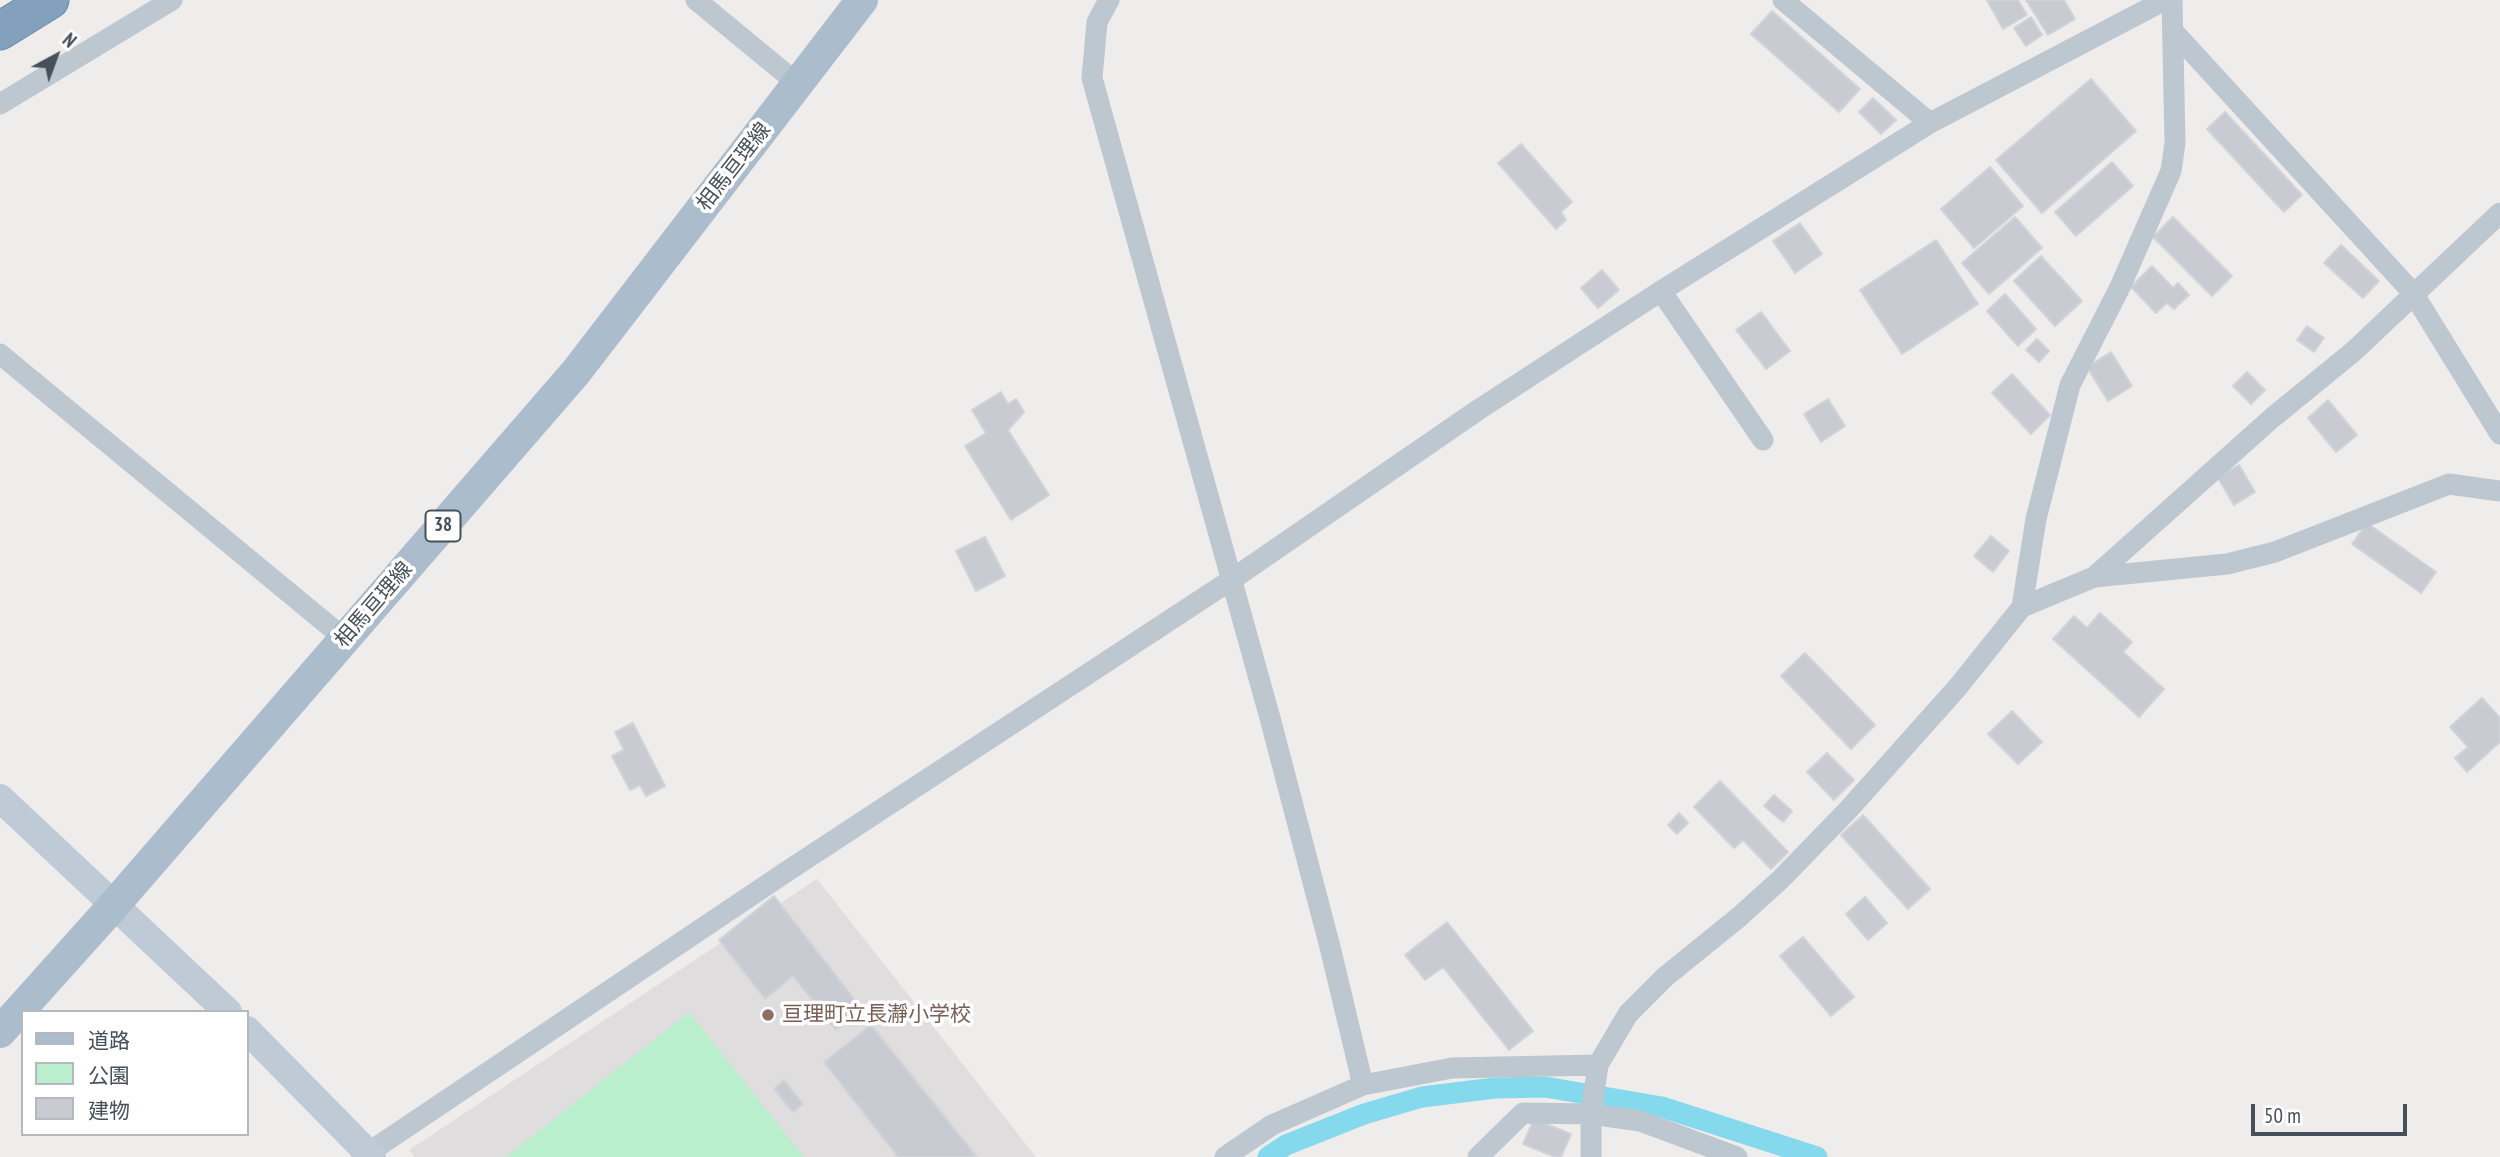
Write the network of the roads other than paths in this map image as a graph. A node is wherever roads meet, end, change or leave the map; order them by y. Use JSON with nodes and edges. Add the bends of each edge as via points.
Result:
{"nodes":[{"id":1,"x":50,"y":0,"type":"edge"},
{"id":2,"x":172,"y":0,"type":"edge"},
{"id":3,"x":696,"y":0,"type":"edge"},
{"id":4,"x":862,"y":0,"type":"edge"},
{"id":5,"x":1109,"y":0,"type":"edge"},
{"id":6,"x":1783,"y":0,"type":"edge"},
{"id":7,"x":2165,"y":0,"type":"edge"},
{"id":8,"x":2172,"y":0,"type":"edge"},
{"id":9,"x":0,"y":31,"type":"edge"},
{"id":10,"x":2173,"y":31,"type":"junction"},
{"id":11,"x":797,"y":84,"type":"junction"},
{"id":12,"x":0,"y":104,"type":"edge"},
{"id":13,"x":1930,"y":123,"type":"junction"},
{"id":14,"x":2500,"y":213,"type":"edge"},
{"id":15,"x":1661,"y":291,"type":"junction"},
{"id":16,"x":2413,"y":293,"type":"junction"},
{"id":17,"x":0,"y":355,"type":"edge"},
{"id":18,"x":2500,"y":434,"type":"edge"},
{"id":19,"x":1763,"y":440,"type":"dead end"},
{"id":20,"x":2500,"y":491,"type":"edge"},
{"id":21,"x":2094,"y":578,"type":"junction"},
{"id":22,"x":1231,"y":580,"type":"junction"},
{"id":23,"x":2022,"y":607,"type":"junction"},
{"id":24,"x":345,"y":639,"type":"junction"},
{"id":25,"x":0,"y":798,"type":"edge"},
{"id":26,"x":114,"y":905,"type":"junction"},
{"id":27,"x":226,"y":1010,"type":"edge"},
{"id":28,"x":248,"y":1031,"type":"edge"},
{"id":29,"x":0,"y":1032,"type":"edge"},
{"id":30,"x":1598,"y":1065,"type":"junction"},
{"id":31,"x":1363,"y":1085,"type":"junction"},
{"id":32,"x":1591,"y":1114,"type":"junction"},
{"id":33,"x":367,"y":1156,"type":"edge"},
{"id":34,"x":1225,"y":1157,"type":"edge"},
{"id":35,"x":1478,"y":1157,"type":"edge"},
{"id":36,"x":1591,"y":1157,"type":"edge"},
{"id":37,"x":1737,"y":1157,"type":"edge"}],
"edges":[{"from":1,"to":9,"type":"highway"},
{"from":2,"to":12,"type":"street"},
{"from":3,"to":11,"type":"street"},
{"from":4,"to":11,"type":"main road","name":"相馬亘理線","number":"38"},
{"from":5,"to":22,"type":"street","via":[[1097,22],[1092,78]]},
{"from":6,"to":13,"type":"street"},
{"from":7,"to":13,"type":"street"},
{"from":8,"to":10,"type":"street"},
{"from":10,"to":16,"type":"street"},
{"from":10,"to":23,"type":"street","via":[[2175,143],[2171,172],[2070,385],[2035,519]]},
{"from":11,"to":24,"type":"main road","name":"相馬亘理線","number":"38","via":[[576,372]]},
{"from":13,"to":15,"type":"street"},
{"from":14,"to":16,"type":"street"},
{"from":15,"to":19,"type":"street"},
{"from":15,"to":22,"type":"street"},
{"from":16,"to":18,"type":"street"},
{"from":16,"to":21,"type":"street","via":[[2354,351]]},
{"from":17,"to":24,"type":"street"},
{"from":20,"to":21,"type":"street","via":[[2449,484],[2275,552],[2227,564]]},
{"from":21,"to":23,"type":"street"},
{"from":22,"to":31,"type":"street"},
{"from":22,"to":33,"type":"street"},
{"from":23,"to":30,"type":"street","via":[[1957,688],[1819,840],[1628,1014]]},
{"from":24,"to":26,"type":"main road","name":"相馬亘理線","number":"38"},
{"from":25,"to":26,"type":"street"},
{"from":26,"to":27,"type":"street"},
{"from":26,"to":29,"type":"main road","name":"相馬亘理線","number":"38"},
{"from":28,"to":33,"type":"street"},
{"from":30,"to":31,"type":"street","via":[[1452,1068]]},
{"from":30,"to":32,"type":"street"},
{"from":31,"to":34,"type":"street","via":[[1272,1125]]},
{"from":32,"to":35,"type":"street","via":[[1523,1113]]},
{"from":32,"to":36,"type":"street"},
{"from":32,"to":37,"type":"street","via":[[1640,1121]]}]}
